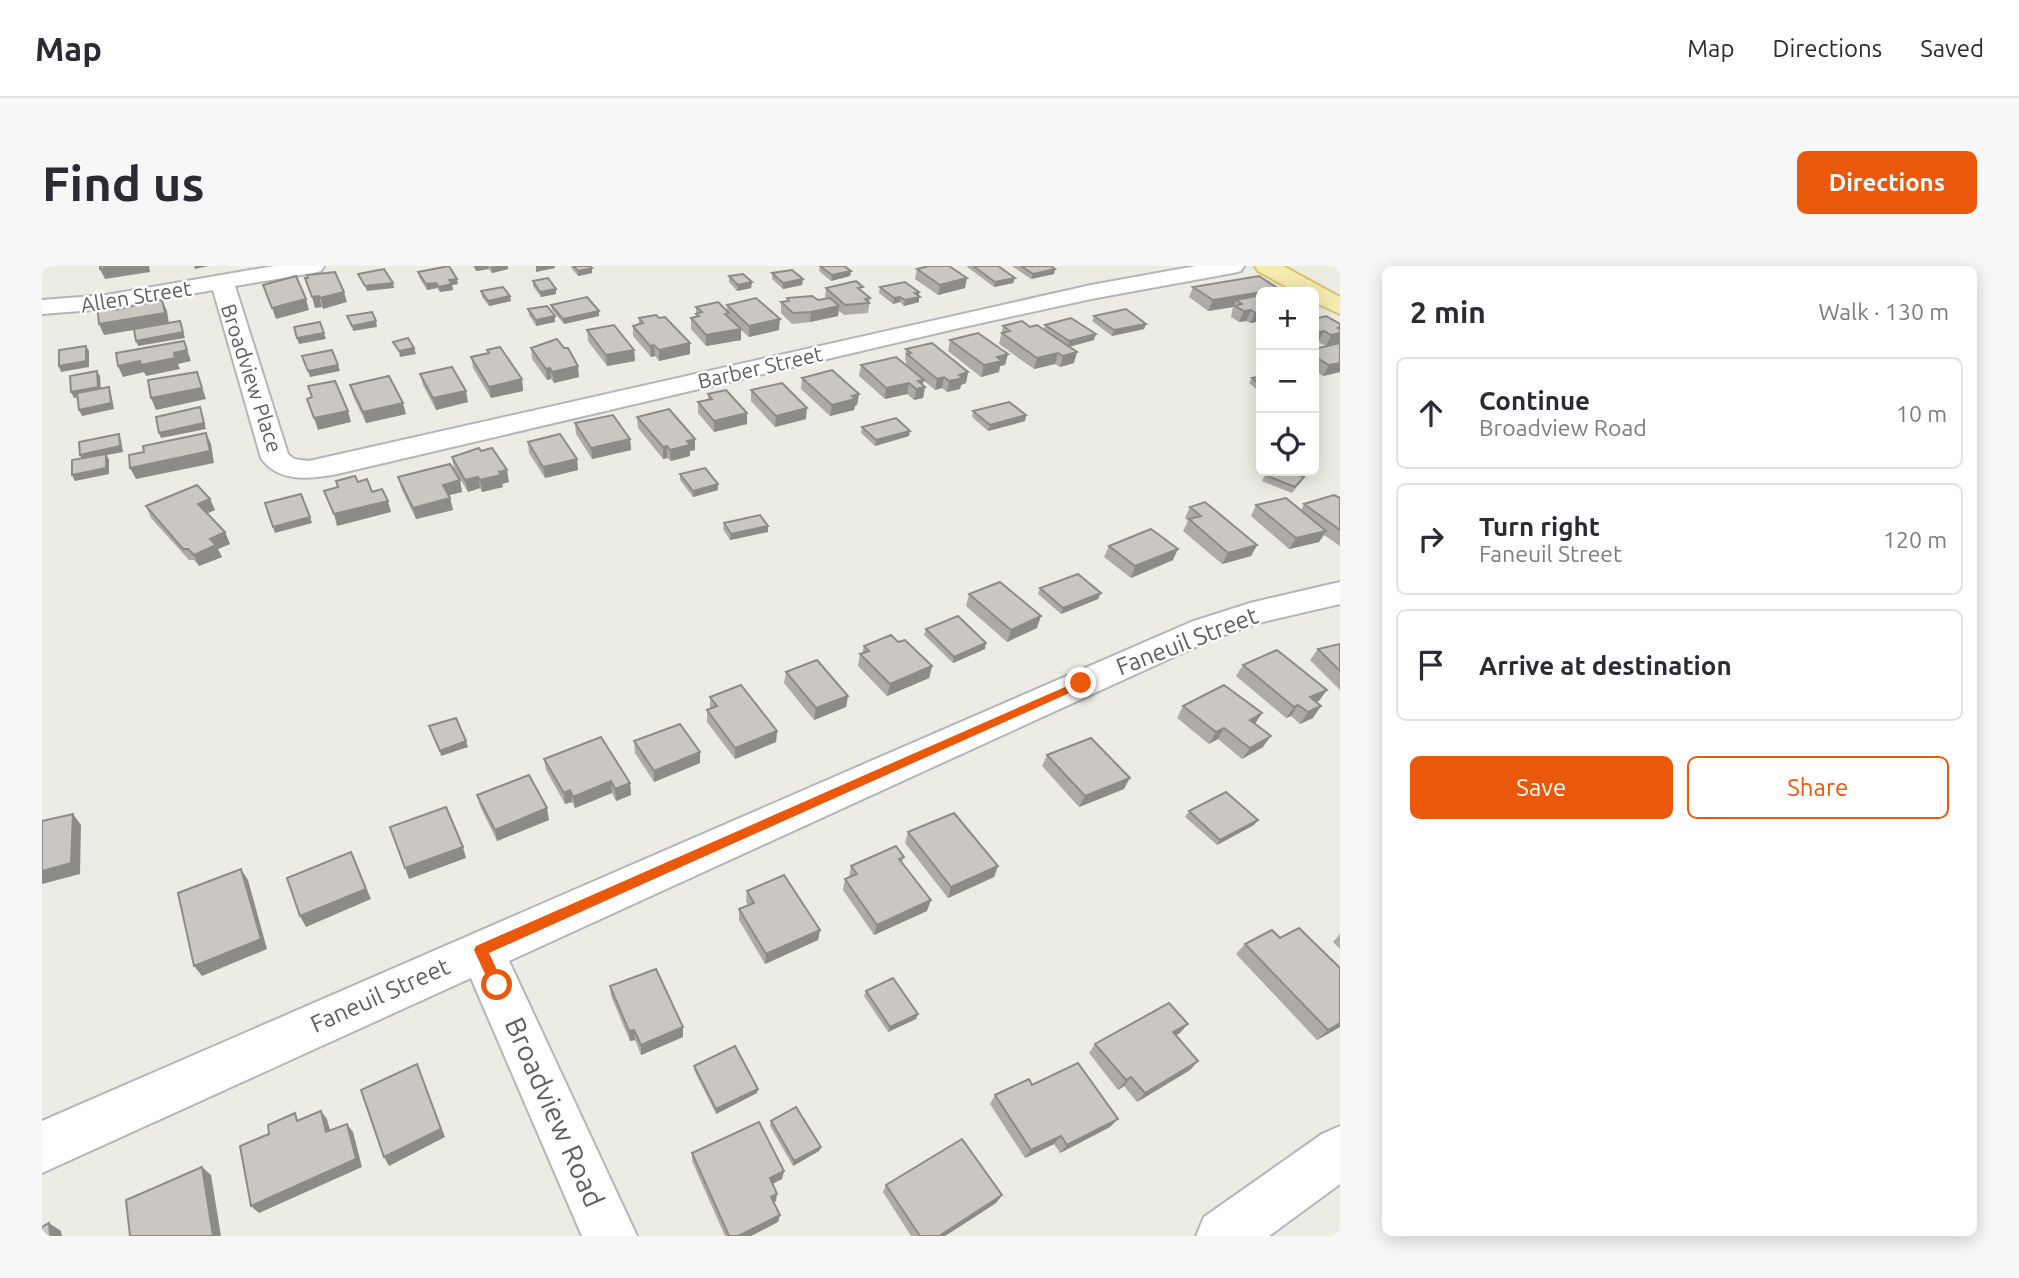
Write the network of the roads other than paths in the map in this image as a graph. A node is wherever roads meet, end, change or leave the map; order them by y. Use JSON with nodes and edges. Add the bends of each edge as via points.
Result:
{"nodes":[{"id":1,"x":313,"y":266,"type":"edge"},
{"id":2,"x":1233,"y":266,"type":"edge"},
{"id":3,"x":1266,"y":266,"type":"edge"},
{"id":4,"x":1297,"y":266,"type":"edge"},
{"id":5,"x":222,"y":282,"type":"junction"},
{"id":6,"x":1340,"y":289,"type":"edge"},
{"id":7,"x":42,"y":307,"type":"edge"},
{"id":8,"x":1340,"y":307,"type":"edge"},
{"id":9,"x":289,"y":468,"type":"joint"},
{"id":10,"x":1340,"y":593,"type":"edge"},
{"id":11,"x":481,"y":950,"type":"junction"},
{"id":12,"x":42,"y":1147,"type":"edge"},
{"id":13,"x":1340,"y":1152,"type":"edge"},
{"id":14,"x":611,"y":1236,"type":"edge"},
{"id":15,"x":1223,"y":1236,"type":"edge"}],
"edges":[{"from":1,"to":5,"type":"street","name":"Allen Street"},
{"from":2,"to":9,"type":"street","name":"Barber Street","via":[[972,318],[375,456],[316,468]]},
{"from":3,"to":8,"type":"main road"},
{"from":4,"to":6,"type":"main road"},
{"from":5,"to":7,"type":"street","name":"Allen Street","via":[[106,302]]},
{"from":5,"to":9,"type":"street","name":"Broadview Place","via":[[275,458]]},
{"from":10,"to":11,"type":"street","name":"Faneuil Street","via":[[1203,630]]},
{"from":11,"to":12,"type":"street","name":"Faneuil Street"},
{"from":11,"to":14,"type":"street","name":"Broadview Road"},
{"from":13,"to":15,"type":"street"}]}
